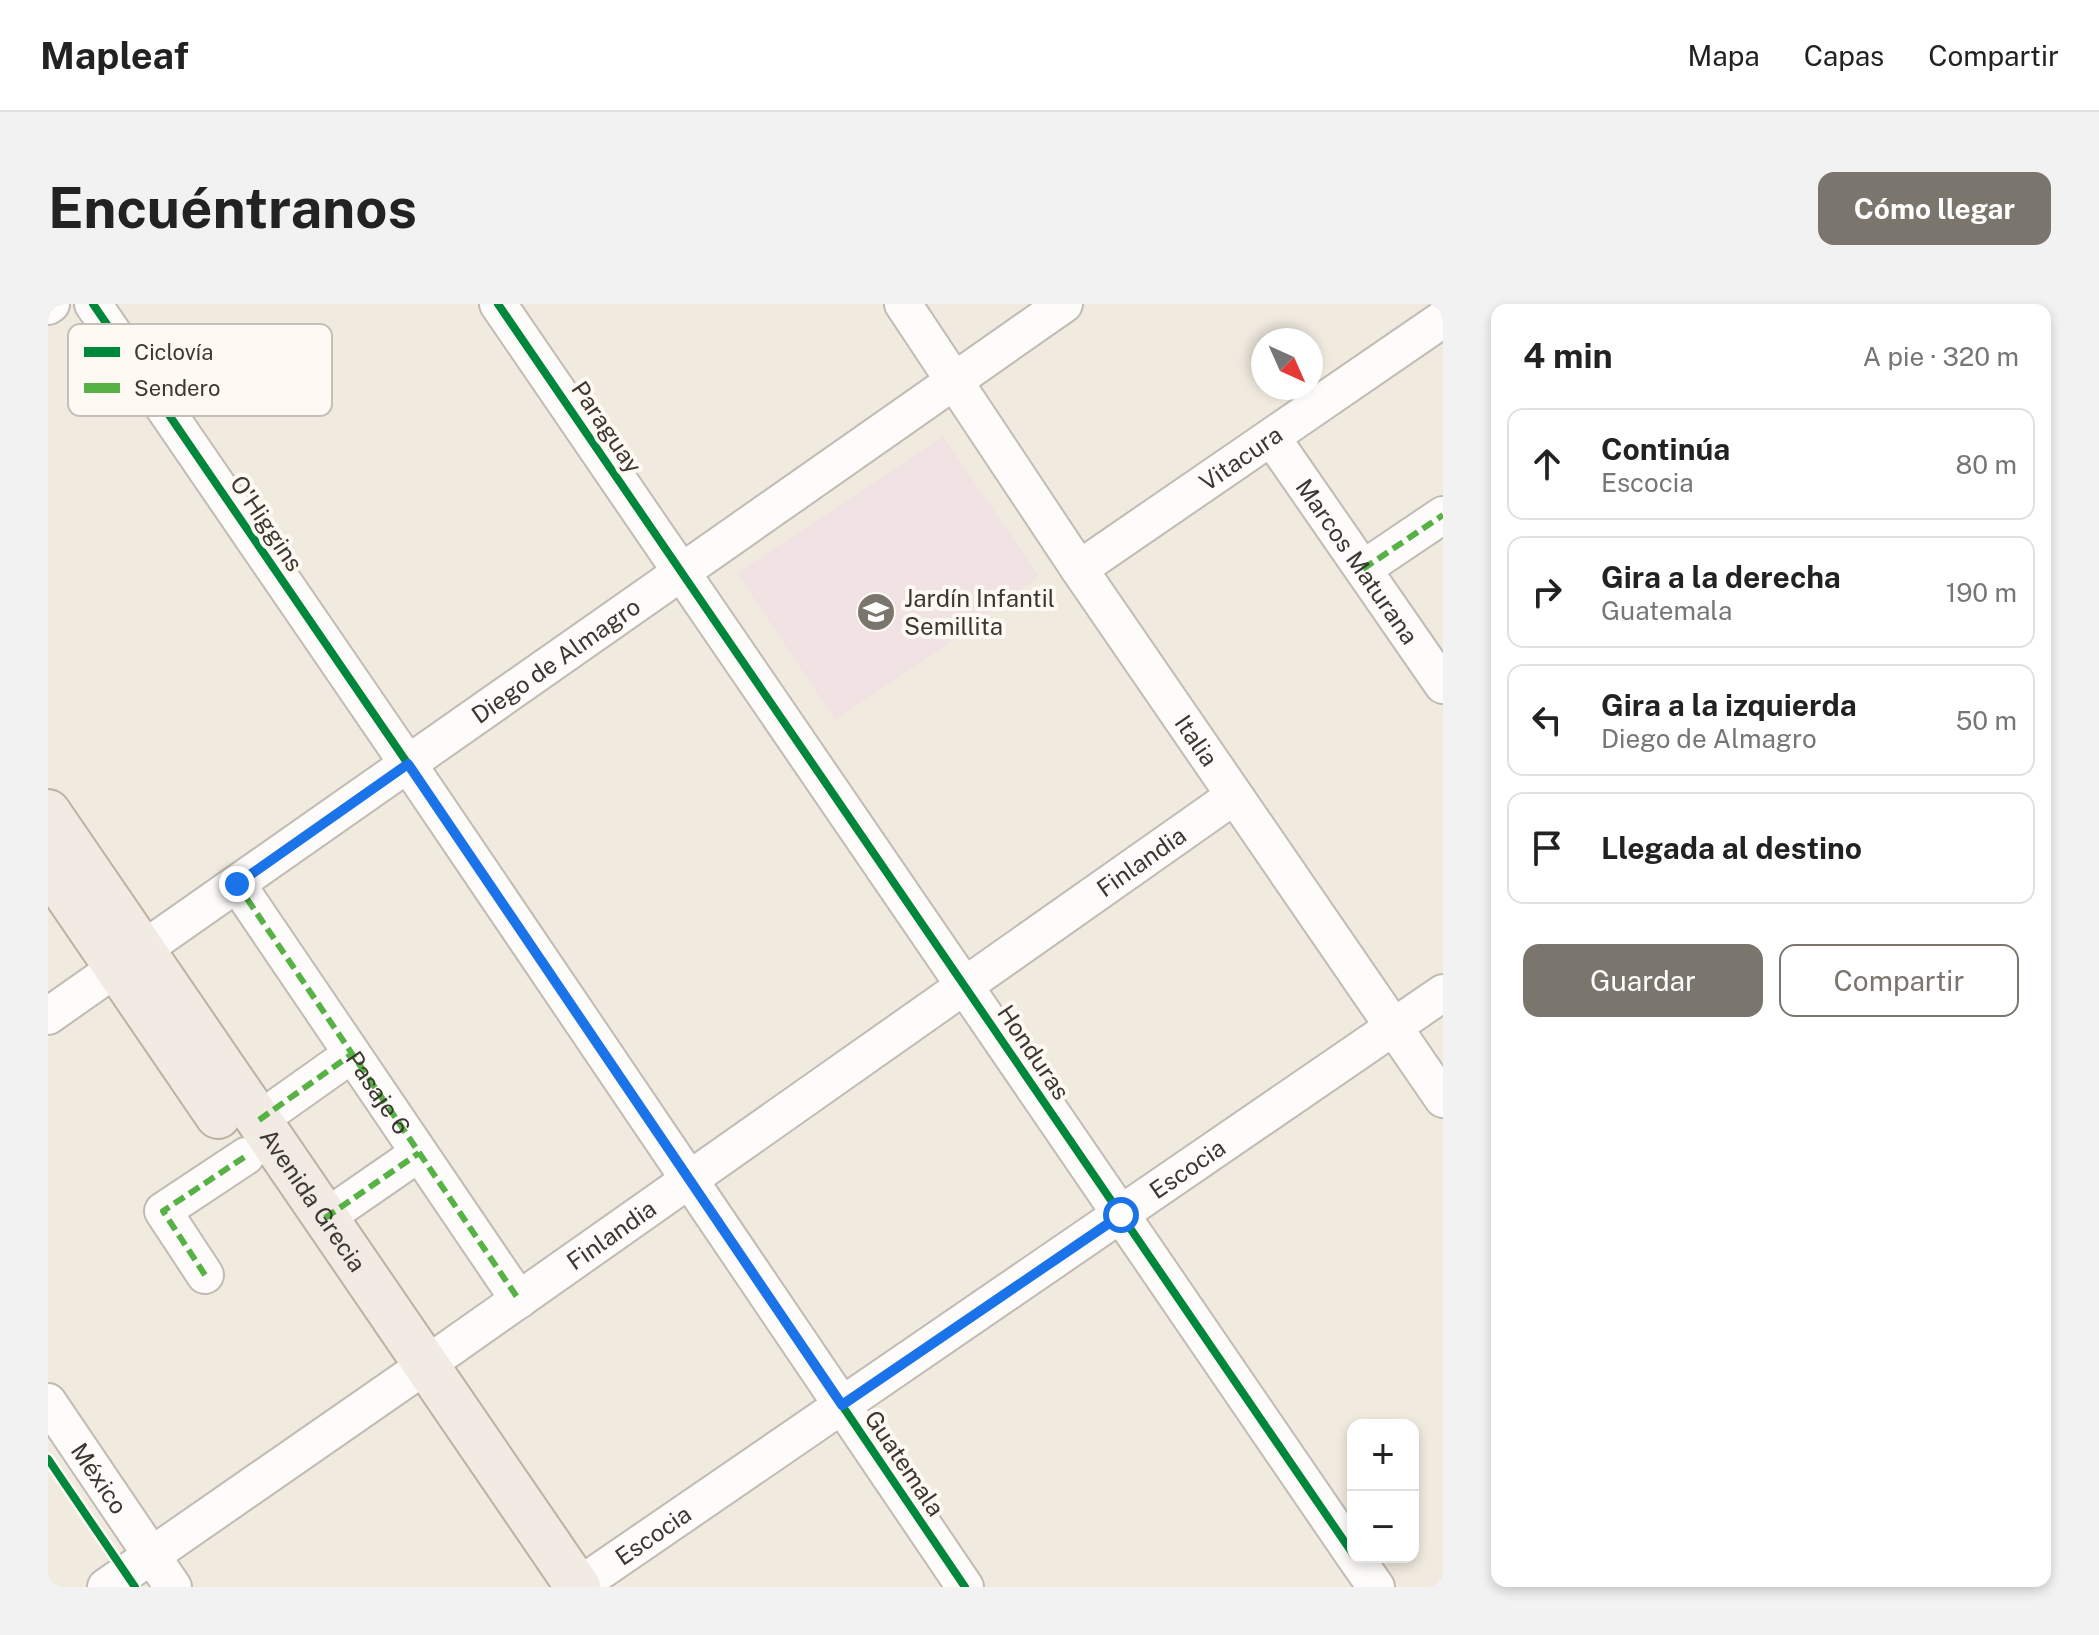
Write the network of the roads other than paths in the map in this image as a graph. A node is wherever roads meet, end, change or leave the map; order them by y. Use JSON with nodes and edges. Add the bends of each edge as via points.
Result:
{"nodes":[{"id":1,"x":93,"y":304,"type":"edge"},
{"id":2,"x":498,"y":304,"type":"edge"},
{"id":3,"x":903,"y":304,"type":"edge"},
{"id":4,"x":1064,"y":304,"type":"edge"},
{"id":5,"x":1443,"y":320,"type":"edge"},
{"id":6,"x":107,"y":324,"type":"edge"},
{"id":7,"x":955,"y":381,"type":"junction"},
{"id":8,"x":170,"y":416,"type":"edge"},
{"id":9,"x":1272,"y":438,"type":"junction"},
{"id":10,"x":1443,"y":515,"type":"edge"},
{"id":11,"x":1079,"y":569,"type":"junction"},
{"id":12,"x":1363,"y":569,"type":"junction"},
{"id":13,"x":682,"y":572,"type":"junction"},
{"id":14,"x":1443,"y":685,"type":"edge"},
{"id":15,"x":408,"y":764,"type":"junction"},
{"id":16,"x":1234,"y":796,"type":"junction"},
{"id":17,"x":48,"y":812,"type":"edge"},
{"id":18,"x":48,"y":867,"type":"edge"},
{"id":19,"x":237,"y":884,"type":"junction"},
{"id":20,"x":130,"y":959,"type":"junction"},
{"id":21,"x":964,"y":985,"type":"junction"},
{"id":22,"x":1443,"y":993,"type":"edge"},
{"id":23,"x":48,"y":1016,"type":"edge"},
{"id":24,"x":1394,"y":1027,"type":"junction"},
{"id":25,"x":352,"y":1054,"type":"junction"},
{"id":26,"x":1443,"y":1099,"type":"edge"},
{"id":27,"x":252,"y":1138,"type":"junction"},
{"id":28,"x":419,"y":1153,"type":"junction"},
{"id":29,"x":689,"y":1179,"type":"junction"},
{"id":30,"x":1121,"y":1215,"type":"junction"},
{"id":31,"x":325,"y":1218,"type":"junction"},
{"id":32,"x":205,"y":1275,"type":"dead end"},
{"id":33,"x":519,"y":1300,"type":"junction"},
{"id":34,"x":414,"y":1374,"type":"junction"},
{"id":35,"x":48,"y":1402,"type":"edge"},
{"id":36,"x":842,"y":1405,"type":"junction"},
{"id":37,"x":1347,"y":1545,"type":"edge"},
{"id":38,"x":152,"y":1555,"type":"junction"},
{"id":39,"x":1360,"y":1563,"type":"edge"},
{"id":40,"x":106,"y":1587,"type":"edge"},
{"id":41,"x":173,"y":1587,"type":"edge"},
{"id":42,"x":543,"y":1587,"type":"edge"},
{"id":43,"x":577,"y":1587,"type":"edge"},
{"id":44,"x":965,"y":1587,"type":"edge"},
{"id":45,"x":1376,"y":1587,"type":"edge"}],
"edges":[{"from":1,"to":6,"type":"street","name":"O'Higgins"},
{"from":2,"to":13,"type":"street","name":"Paraguay"},
{"from":3,"to":7,"type":"street","name":"Italia"},
{"from":4,"to":7,"type":"street","name":"Diego de Almagro"},
{"from":5,"to":9,"type":"street","name":"Vitacura"},
{"from":7,"to":11,"type":"street","name":"Italia"},
{"from":7,"to":13,"type":"street","name":"Diego de Almagro"},
{"from":8,"to":15,"type":"street","name":"O'Higgins"},
{"from":9,"to":11,"type":"street","name":"Vitacura"},
{"from":9,"to":12,"type":"street","name":"Marcos Maturana"},
{"from":10,"to":12,"type":"street"},
{"from":11,"to":16,"type":"street","name":"Italia"},
{"from":12,"to":14,"type":"street","name":"Marcos Maturana"},
{"from":13,"to":15,"type":"street","name":"Diego de Almagro"},
{"from":13,"to":21,"type":"street","name":"Honduras"},
{"from":15,"to":19,"type":"street","name":"Diego de Almagro"},
{"from":15,"to":29,"type":"street","name":"Guatemala"},
{"from":16,"to":21,"type":"street","name":"Finlandia"},
{"from":16,"to":24,"type":"street","name":"Italia"},
{"from":17,"to":20,"type":"main road","name":"Avenida Grecia"},
{"from":18,"to":20,"type":"main road","name":"Avenida Grecia"},
{"from":19,"to":20,"type":"street","name":"Diego de Almagro"},
{"from":19,"to":25,"type":"street","name":"Pasaje 6"},
{"from":20,"to":23,"type":"street","name":"Diego de Almagro"},
{"from":20,"to":27,"type":"main road","name":"Avenida Grecia"},
{"from":21,"to":29,"type":"street","name":"Finlandia"},
{"from":21,"to":30,"type":"street","name":"Honduras"},
{"from":22,"to":24,"type":"street","name":"Escocia"},
{"from":24,"to":26,"type":"street","name":"Italia"},
{"from":24,"to":30,"type":"street","name":"Escocia"},
{"from":25,"to":27,"type":"street"},
{"from":25,"to":28,"type":"street","name":"Pasaje 6"},
{"from":27,"to":31,"type":"main road","name":"Avenida Grecia"},
{"from":27,"to":32,"type":"street","via":[[163,1211]]},
{"from":27,"to":34,"type":"main road","name":"Avenida Grecia"},
{"from":28,"to":31,"type":"street"},
{"from":28,"to":33,"type":"street","name":"Pasaje 6"},
{"from":29,"to":33,"type":"street","name":"Finlandia"},
{"from":29,"to":36,"type":"street","name":"Guatemala"},
{"from":30,"to":36,"type":"street","name":"Escocia"},
{"from":30,"to":37,"type":"street","name":"Honduras"},
{"from":31,"to":34,"type":"main road","name":"Avenida Grecia"},
{"from":33,"to":34,"type":"street","name":"Finlandia"},
{"from":34,"to":38,"type":"street","name":"Finlandia"},
{"from":34,"to":42,"type":"main road","name":"Avenida Grecia"},
{"from":34,"to":43,"type":"main road","name":"Avenida Grecia"},
{"from":35,"to":38,"type":"street","name":"México"},
{"from":36,"to":43,"type":"street","name":"Escocia"},
{"from":36,"to":44,"type":"street","name":"Guatemala"},
{"from":38,"to":40,"type":"street","name":"Finlandia"},
{"from":38,"to":41,"type":"street","name":"México"},
{"from":39,"to":45,"type":"street","name":"Honduras"}]}
